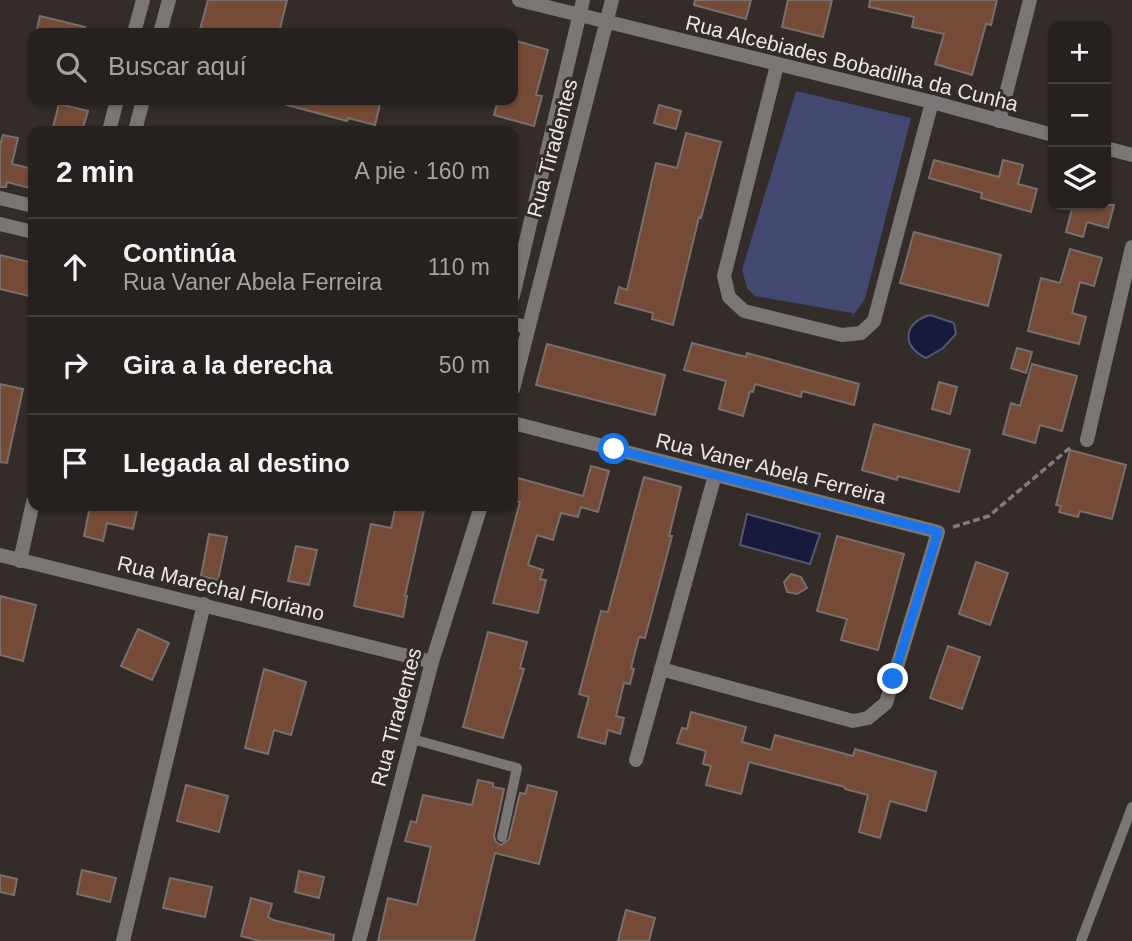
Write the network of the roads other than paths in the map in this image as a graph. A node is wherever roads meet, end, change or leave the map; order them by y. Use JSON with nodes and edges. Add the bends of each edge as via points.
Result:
{"nodes":[{"id":1,"x":143,"y":0,"type":"edge"},
{"id":2,"x":169,"y":0,"type":"edge"},
{"id":3,"x":519,"y":0,"type":"edge"},
{"id":4,"x":583,"y":0,"type":"edge"},
{"id":5,"x":612,"y":0,"type":"edge"},
{"id":6,"x":1030,"y":0,"type":"edge"},
{"id":7,"x":580,"y":16,"type":"junction"},
{"id":8,"x":607,"y":23,"type":"junction"},
{"id":9,"x":135,"y":28,"type":"edge"},
{"id":10,"x":161,"y":28,"type":"edge"},
{"id":11,"x":777,"y":65,"type":"junction"},
{"id":12,"x":932,"y":103,"type":"junction"},
{"id":13,"x":116,"y":105,"type":"edge"},
{"id":14,"x":142,"y":105,"type":"edge"},
{"id":15,"x":999,"y":121,"type":"junction"},
{"id":16,"x":110,"y":126,"type":"edge"},
{"id":17,"x":136,"y":126,"type":"edge"},
{"id":18,"x":1048,"y":134,"type":"edge"},
{"id":19,"x":1111,"y":149,"type":"edge"},
{"id":20,"x":1132,"y":155,"type":"edge"},
{"id":21,"x":0,"y":198,"type":"edge"},
{"id":22,"x":28,"y":205,"type":"edge"},
{"id":23,"x":0,"y":225,"type":"edge"},
{"id":24,"x":28,"y":231,"type":"edge"},
{"id":25,"x":1132,"y":247,"type":"edge"},
{"id":26,"x":518,"y":275,"type":"edge"},
{"id":27,"x":520,"y":326,"type":"edge"},
{"id":28,"x":518,"y":344,"type":"edge"},
{"id":29,"x":518,"y":424,"type":"edge"},
{"id":30,"x":1087,"y":440,"type":"road end"},
{"id":31,"x":715,"y":475,"type":"junction"},
{"id":32,"x":31,"y":511,"type":"edge"},
{"id":33,"x":479,"y":511,"type":"edge"},
{"id":34,"x":0,"y":555,"type":"edge"},
{"id":35,"x":20,"y":561,"type":"junction"},
{"id":36,"x":204,"y":604,"type":"junction"},
{"id":37,"x":432,"y":662,"type":"junction"},
{"id":38,"x":661,"y":669,"type":"junction"},
{"id":39,"x":412,"y":739,"type":"junction"},
{"id":40,"x":636,"y":760,"type":"dead end"},
{"id":41,"x":1132,"y":807,"type":"edge"},
{"id":42,"x":502,"y":838,"type":"dead end"},
{"id":43,"x":1083,"y":940,"type":"edge"},
{"id":44,"x":123,"y":941,"type":"edge"},
{"id":45,"x":359,"y":941,"type":"edge"}],
"edges":[{"from":1,"to":9,"type":"street"},
{"from":2,"to":10,"type":"street"},
{"from":3,"to":7,"type":"street","name":"Rua Alcebiades Bobadilha da Cunha"},
{"from":4,"to":7,"type":"street","name":"Rua Tiradentes"},
{"from":5,"to":8,"type":"street","name":"Rua Tiradentes"},
{"from":6,"to":15,"type":"street"},
{"from":7,"to":8,"type":"street","name":"Rua Alcebiades Bobadilha da Cunha"},
{"from":7,"to":26,"type":"street","name":"Rua Tiradentes"},
{"from":8,"to":11,"type":"street","name":"Rua Alcebiades Bobadilha da Cunha"},
{"from":8,"to":27,"type":"street","name":"Rua Tiradentes"},
{"from":11,"to":12,"type":"street","name":"Rua Alcebiades Bobadilha da Cunha"},
{"from":11,"to":12,"type":"street","via":[[724,276],[729,297],[744,311],[842,335],[861,333],[874,321]]},
{"from":12,"to":15,"type":"street","name":"Rua Alcebiades Bobadilha da Cunha"},
{"from":13,"to":16,"type":"street"},
{"from":14,"to":17,"type":"street"},
{"from":15,"to":18,"type":"street","name":"Rua Alcebiades Bobadilha da Cunha"},
{"from":19,"to":20,"type":"street"},
{"from":21,"to":22,"type":"street"},
{"from":23,"to":24,"type":"street"},
{"from":25,"to":30,"type":"street"},
{"from":27,"to":28,"type":"street","name":"Rua Tiradentes"},
{"from":29,"to":31,"type":"street","name":"Rua Vaner Abela Ferreira"},
{"from":31,"to":38,"type":"street"},
{"from":31,"to":38,"type":"street","name":"Rua Vaner Abela Ferreira","via":[[938,532],[886,703],[868,718],[853,720]]},
{"from":32,"to":35,"type":"street"},
{"from":33,"to":37,"type":"street","name":"Rua Tiradentes"},
{"from":34,"to":35,"type":"street","name":"Rua Marechal Floriano"},
{"from":35,"to":36,"type":"street","name":"Rua Marechal Floriano"},
{"from":36,"to":37,"type":"street","name":"Rua Marechal Floriano"},
{"from":36,"to":44,"type":"street"},
{"from":37,"to":39,"type":"street","name":"Rua Tiradentes"},
{"from":38,"to":40,"type":"street"},
{"from":39,"to":42,"type":"lane","via":[[517,768]]},
{"from":39,"to":45,"type":"street","name":"Rua Tiradentes"},
{"from":41,"to":43,"type":"lane"}]}
